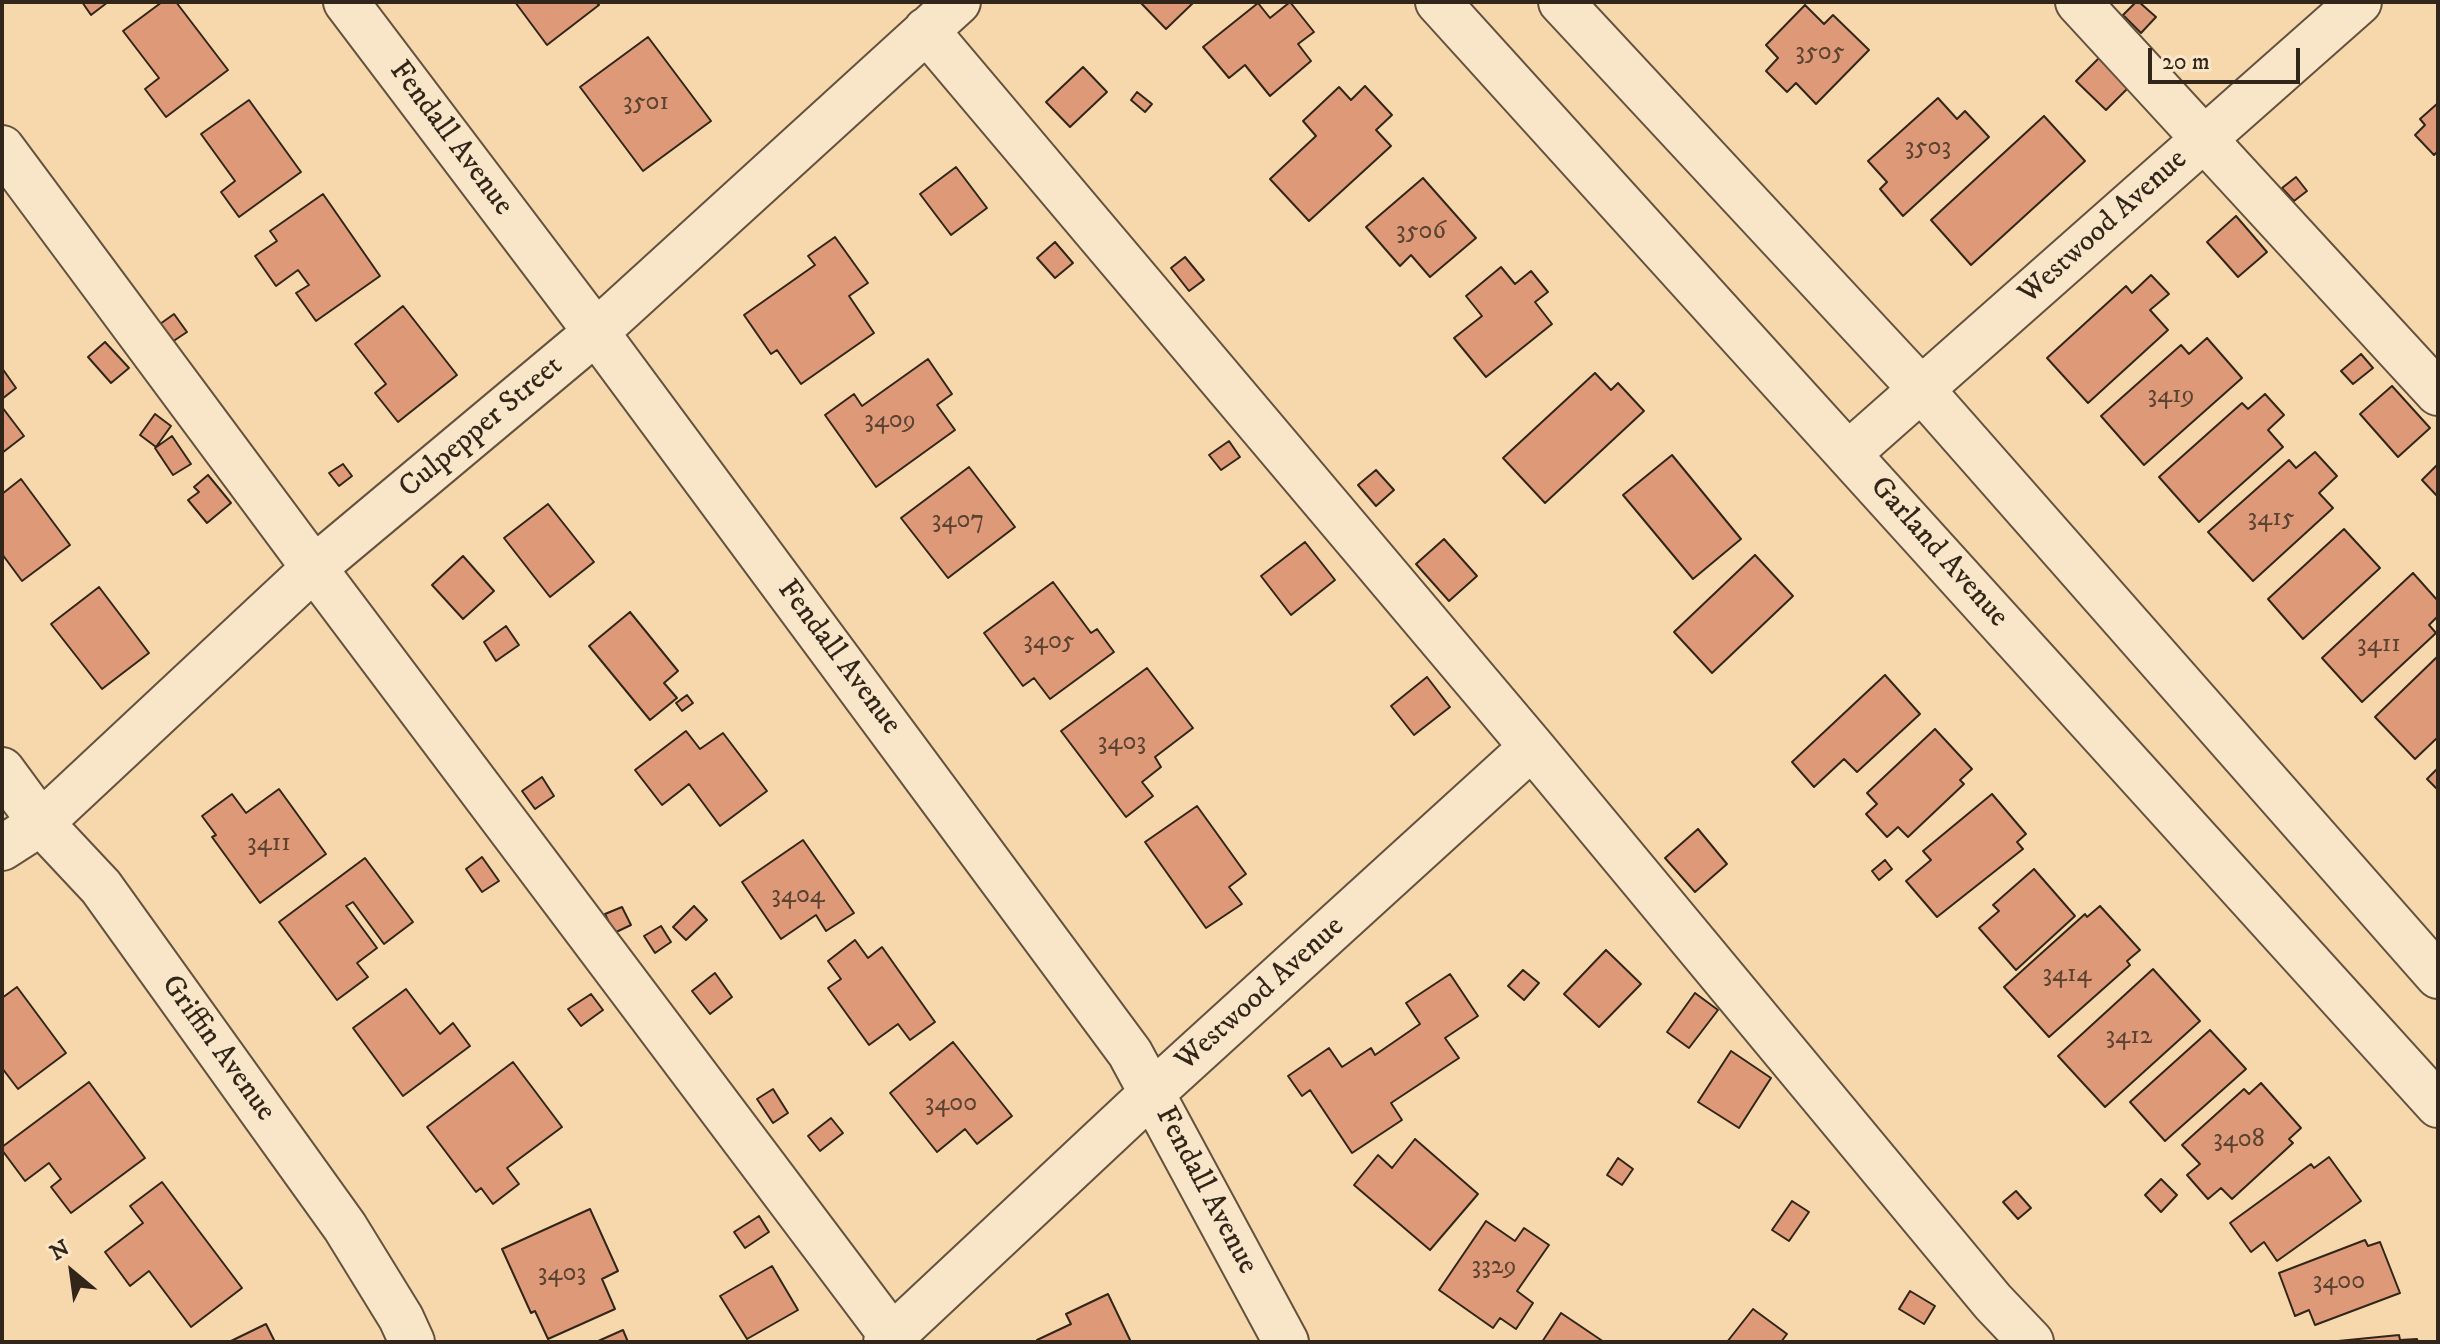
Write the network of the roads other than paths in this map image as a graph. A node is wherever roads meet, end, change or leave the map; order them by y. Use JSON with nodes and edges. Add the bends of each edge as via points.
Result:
{"nodes":[{"id":1,"x":346,"y":2,"type":"edge"},
{"id":2,"x":1438,"y":2,"type":"edge"},
{"id":3,"x":1561,"y":2,"type":"edge"},
{"id":4,"x":2078,"y":2,"type":"edge"},
{"id":5,"x":2359,"y":2,"type":"edge"},
{"id":6,"x":942,"y":16,"type":"edge"},
{"id":7,"x":2204,"y":139,"type":"junction"},
{"id":8,"x":2,"y":148,"type":"edge"},
{"id":9,"x":596,"y":332,"type":"junction"},
{"id":10,"x":1921,"y":389,"type":"junction"},
{"id":11,"x":2438,"y":393,"type":"edge"},
{"id":12,"x":1848,"y":454,"type":"junction"},
{"id":13,"x":314,"y":568,"type":"junction"},
{"id":14,"x":1532,"y":747,"type":"junction"},
{"id":15,"x":2,"y":770,"type":"edge"},
{"id":16,"x":41,"y":823,"type":"junction"},
{"id":17,"x":2,"y":848,"type":"edge"},
{"id":18,"x":2438,"y":976,"type":"edge"},
{"id":19,"x":1152,"y":1093,"type":"junction"},
{"id":20,"x":2438,"y":1105,"type":"edge"},
{"id":21,"x":889,"y":1339,"type":"edge"},
{"id":22,"x":412,"y":1342,"type":"edge"},
{"id":23,"x":1286,"y":1342,"type":"edge"},
{"id":24,"x":2031,"y":1342,"type":"edge"}],
"edges":[{"from":1,"to":9,"type":"street","name":"Fendall Avenue"},
{"from":2,"to":12,"type":"street","name":"Garland Avenue"},
{"from":3,"to":10,"type":"street"},
{"from":4,"to":7,"type":"street"},
{"from":5,"to":7,"type":"street","name":"Westwood Avenue"},
{"from":6,"to":9,"type":"street","name":"Culpepper Street"},
{"from":6,"to":14,"type":"street"},
{"from":7,"to":10,"type":"street","name":"Westwood Avenue"},
{"from":7,"to":11,"type":"street"},
{"from":8,"to":13,"type":"street"},
{"from":9,"to":13,"type":"street","name":"Culpepper Street"},
{"from":9,"to":19,"type":"street","name":"Fendall Avenue","via":[[1130,1053]]},
{"from":10,"to":12,"type":"street","name":"Westwood Avenue"},
{"from":10,"to":18,"type":"street"},
{"from":12,"to":20,"type":"street","name":"Garland Avenue"},
{"from":13,"to":16,"type":"street","name":"Culpepper Street"},
{"from":13,"to":21,"type":"street"},
{"from":14,"to":19,"type":"street","name":"Westwood Avenue"},
{"from":14,"to":24,"type":"street"},
{"from":15,"to":16,"type":"street","name":"Griffin Avenue"},
{"from":16,"to":17,"type":"street","name":"Culpepper Street"},
{"from":16,"to":22,"type":"street","name":"Griffin Avenue","via":[[101,887],[345,1227]]},
{"from":19,"to":21,"type":"street","name":"Westwood Avenue"},
{"from":19,"to":23,"type":"street","name":"Fendall Avenue"}]}
